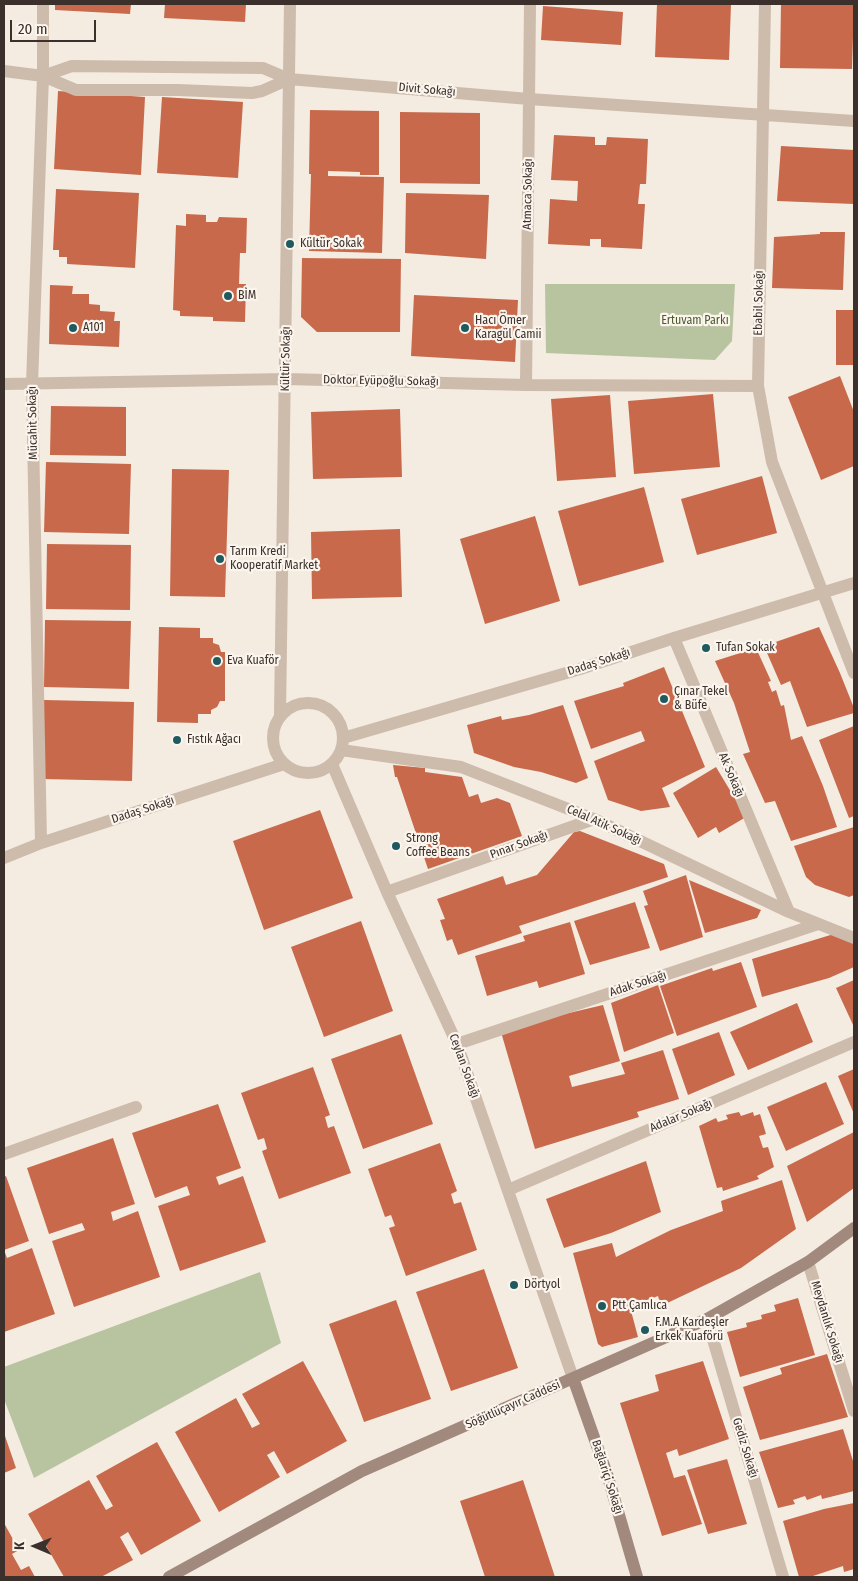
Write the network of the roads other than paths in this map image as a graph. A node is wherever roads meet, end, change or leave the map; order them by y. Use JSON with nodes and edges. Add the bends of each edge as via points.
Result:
{"nodes":[{"id":1,"x":43,"y":4,"type":"edge"},
{"id":2,"x":290,"y":4,"type":"edge"},
{"id":3,"x":530,"y":4,"type":"edge"},
{"id":4,"x":765,"y":4,"type":"edge"},
{"id":5,"x":4,"y":71,"type":"edge"},
{"id":6,"x":43,"y":76,"type":"junction"},
{"id":7,"x":289,"y":78,"type":"junction"},
{"id":8,"x":529,"y":99,"type":"junction"},
{"id":9,"x":762,"y":115,"type":"junction"},
{"id":10,"x":854,"y":121,"type":"edge"},
{"id":11,"x":286,"y":379,"type":"junction"},
{"id":12,"x":4,"y":384,"type":"edge"},
{"id":13,"x":32,"y":384,"type":"junction"},
{"id":14,"x":526,"y":385,"type":"junction"},
{"id":15,"x":758,"y":386,"type":"junction"},
{"id":16,"x":854,"y":583,"type":"edge"},
{"id":17,"x":822,"y":592,"type":"junction"},
{"id":18,"x":674,"y":638,"type":"junction"},
{"id":19,"x":854,"y":672,"type":"edge"},
{"id":20,"x":280,"y":715,"type":"junction"},
{"id":21,"x":343,"y":738,"type":"junction"},
{"id":22,"x":341,"y":750,"type":"junction"},
{"id":23,"x":284,"y":764,"type":"junction"},
{"id":24,"x":332,"y":764,"type":"junction"},
{"id":25,"x":594,"y":819,"type":"junction"},
{"id":26,"x":41,"y":843,"type":"junction"},
{"id":27,"x":4,"y":858,"type":"edge"},
{"id":28,"x":387,"y":892,"type":"junction"},
{"id":29,"x":789,"y":912,"type":"junction"},
{"id":30,"x":818,"y":924,"type":"junction"},
{"id":31,"x":854,"y":938,"type":"edge"},
{"id":32,"x":854,"y":1042,"type":"edge"},
{"id":33,"x":457,"y":1044,"type":"junction"},
{"id":34,"x":136,"y":1107,"type":"dead end"},
{"id":35,"x":4,"y":1154,"type":"edge"},
{"id":36,"x":508,"y":1190,"type":"junction"},
{"id":37,"x":854,"y":1228,"type":"edge"},
{"id":38,"x":808,"y":1262,"type":"junction"},
{"id":39,"x":707,"y":1319,"type":"junction"},
{"id":40,"x":574,"y":1378,"type":"junction"},
{"id":41,"x":854,"y":1411,"type":"edge"},
{"id":42,"x":169,"y":1577,"type":"edge"},
{"id":43,"x":637,"y":1577,"type":"edge"},
{"id":44,"x":783,"y":1577,"type":"edge"}],
"edges":[{"from":1,"to":6,"type":"street","name":"Mücahit Sokağı"},
{"from":2,"to":7,"type":"street","name":"Kültür Sokağı"},
{"from":3,"to":8,"type":"street","name":"Atmaca Sokağı"},
{"from":4,"to":9,"type":"street","name":"Ebabil Sokağı"},
{"from":5,"to":6,"type":"street","name":"Divit Sokağı"},
{"from":6,"to":7,"type":"street","name":"Divit Sokağı","via":[[72,66],[263,68]]},
{"from":6,"to":7,"type":"street","via":[[76,90],[252,93]]},
{"from":6,"to":13,"type":"street","name":"Mücahit Sokağı"},
{"from":7,"to":8,"type":"street","name":"Divit Sokağı"},
{"from":7,"to":11,"type":"street","name":"Kültür Sokağı"},
{"from":8,"to":9,"type":"street","name":"Divit Sokağı"},
{"from":8,"to":14,"type":"street","name":"Atmaca Sokağı"},
{"from":9,"to":10,"type":"street","name":"Divit Sokağı"},
{"from":9,"to":15,"type":"street","name":"Ebabil Sokağı"},
{"from":11,"to":13,"type":"street","name":"Doktor Eyüpoğlu Sokağı"},
{"from":11,"to":14,"type":"street","name":"Doktor Eyüpoğlu Sokağı"},
{"from":11,"to":20,"type":"street","name":"Kültür Sokağı"},
{"from":12,"to":13,"type":"street","name":"Doktor Eyüpoğlu Sokağı"},
{"from":13,"to":26,"type":"street","name":"Mücahit Sokağı"},
{"from":14,"to":15,"type":"street","name":"Doktor Eyüpoğlu Sokağı"},
{"from":15,"to":17,"type":"street","name":"Ebabil Sokağı","via":[[772,462]]},
{"from":16,"to":17,"type":"street","name":"Dadaş Sokağı"},
{"from":17,"to":18,"type":"street","name":"Dadaş Sokağı"},
{"from":17,"to":19,"type":"street","name":"Ebabil Sokağı"},
{"from":18,"to":21,"type":"street","name":"Dadaş Sokağı"},
{"from":18,"to":29,"type":"street","name":"Ak Sokağı"},
{"from":20,"to":21,"type":"street","via":[[295,704],[306,702],[328,708],[341,726]]},
{"from":20,"to":23,"type":"street","via":[[273,730],[272,743]]},
{"from":21,"to":22,"type":"street"},
{"from":22,"to":24,"type":"street"},
{"from":22,"to":25,"type":"street","name":"Celal Atik Sokağı","via":[[462,767]]},
{"from":23,"to":24,"type":"street","via":[[305,773],[317,772]]},
{"from":23,"to":26,"type":"street","name":"Dadaş Sokağı"},
{"from":24,"to":28,"type":"street","name":"Ceylan Sokağı"},
{"from":25,"to":28,"type":"street","name":"Pınar Sokağı"},
{"from":25,"to":29,"type":"street","name":"Celal Atik Sokağı"},
{"from":26,"to":27,"type":"street","name":"Dadaş Sokağı"},
{"from":28,"to":33,"type":"street","name":"Ceylan Sokağı"},
{"from":29,"to":30,"type":"street","name":"Celal Atik Sokağı"},
{"from":30,"to":31,"type":"street","name":"Celal Atik Sokağı"},
{"from":30,"to":33,"type":"street","name":"Adak Sokağı"},
{"from":32,"to":36,"type":"street","name":"Adalar Sokağı"},
{"from":33,"to":36,"type":"street","name":"Ceylan Sokağı"},
{"from":34,"to":35,"type":"street"},
{"from":36,"to":40,"type":"street","name":"Ceylan Sokağı"},
{"from":37,"to":38,"type":"street","name":"Söğütlüçayır Caddesi"},
{"from":38,"to":39,"type":"street","name":"Söğütlüçayır Caddesi"},
{"from":38,"to":41,"type":"street","name":"Meydanlık Sokağı"},
{"from":39,"to":40,"type":"street","name":"Söğütlüçayır Caddesi"},
{"from":39,"to":44,"type":"street","name":"Gediz Sokağı"},
{"from":40,"to":42,"type":"street","name":"Söğütlüçayır Caddesi","via":[[362,1471]]},
{"from":40,"to":43,"type":"street","name":"Bağlariçi Sokağı","via":[[608,1477]]}]}
